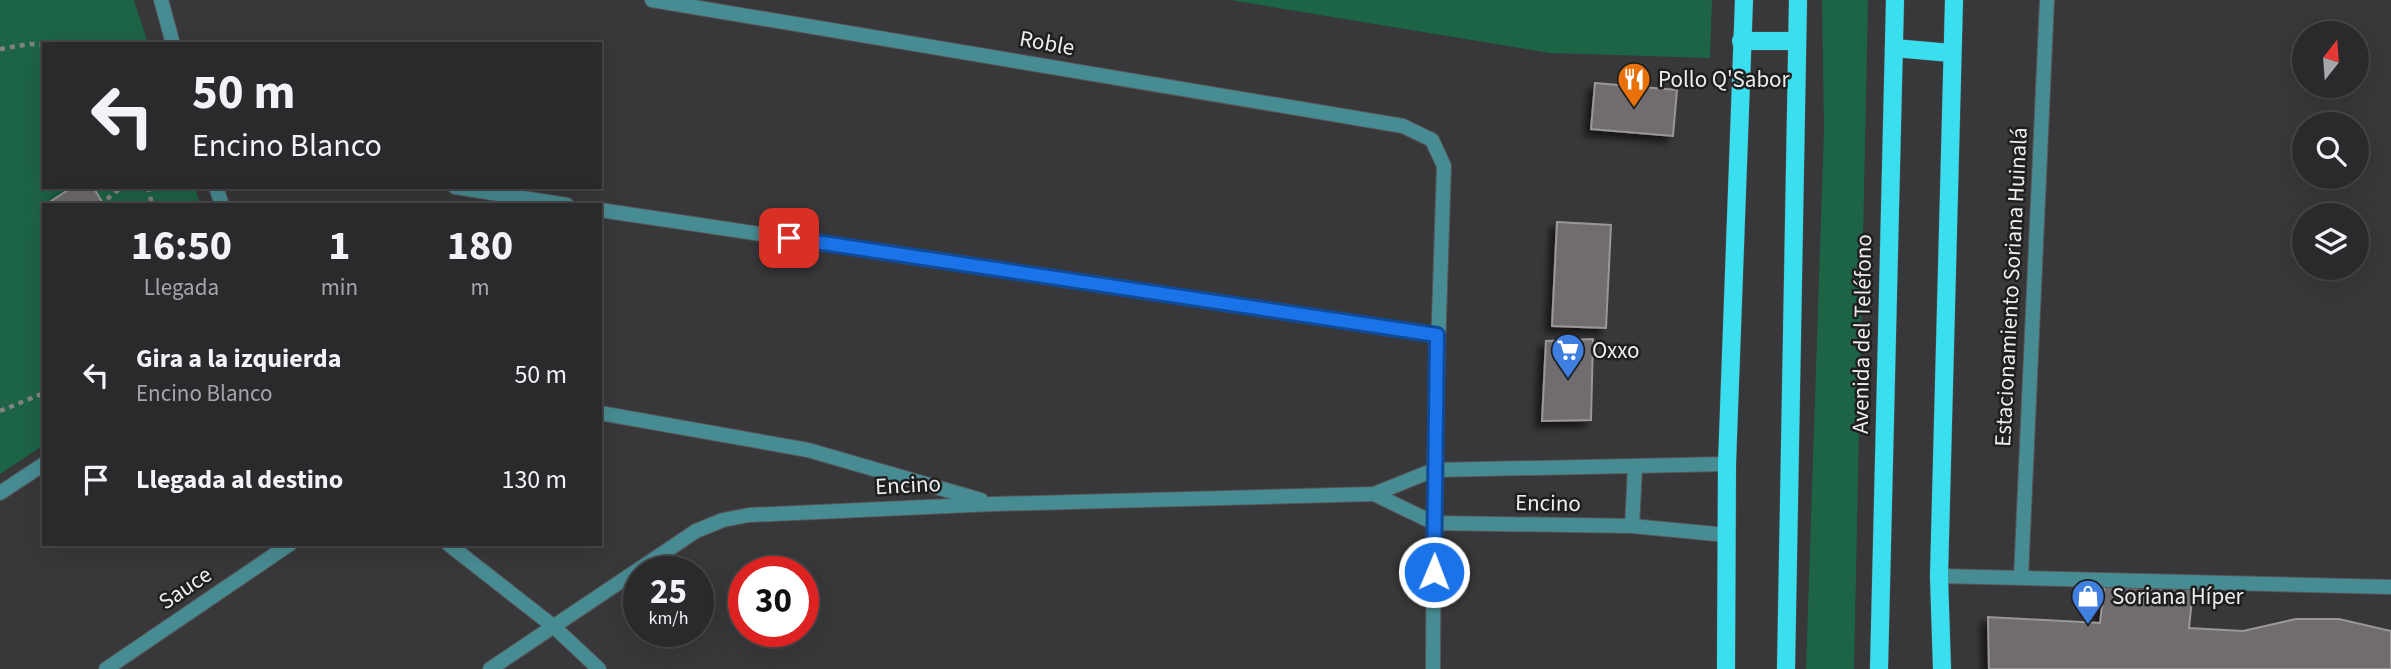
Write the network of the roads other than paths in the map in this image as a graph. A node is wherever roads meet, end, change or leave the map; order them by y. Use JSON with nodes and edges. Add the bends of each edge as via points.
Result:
{"nodes":[{"id":1,"x":161,"y":0,"type":"edge"},
{"id":2,"x":652,"y":0,"type":"edge"},
{"id":3,"x":1744,"y":0,"type":"edge"},
{"id":4,"x":1798,"y":0,"type":"edge"},
{"id":5,"x":1895,"y":0,"type":"edge"},
{"id":6,"x":1954,"y":0,"type":"edge"},
{"id":7,"x":2047,"y":0,"type":"edge"},
{"id":8,"x":1741,"y":41,"type":"junction"},
{"id":9,"x":1796,"y":41,"type":"junction"},
{"id":10,"x":172,"y":42,"type":"edge"},
{"id":11,"x":1894,"y":48,"type":"junction"},
{"id":12,"x":1951,"y":53,"type":"junction"},
{"id":13,"x":467,"y":189,"type":"edge"},
{"id":14,"x":555,"y":203,"type":"edge"},
{"id":15,"x":602,"y":210,"type":"edge"},
{"id":16,"x":1437,"y":335,"type":"junction"},
{"id":17,"x":602,"y":413,"type":"edge"},
{"id":18,"x":1727,"y":464,"type":"junction"},
{"id":19,"x":42,"y":465,"type":"edge"},
{"id":20,"x":1635,"y":468,"type":"junction"},
{"id":21,"x":1434,"y":470,"type":"junction"},
{"id":22,"x":0,"y":493,"type":"edge"},
{"id":23,"x":1374,"y":494,"type":"junction"},
{"id":24,"x":993,"y":504,"type":"junction"},
{"id":25,"x":1434,"y":523,"type":"junction"},
{"id":26,"x":1632,"y":527,"type":"junction"},
{"id":27,"x":1727,"y":535,"type":"junction"},
{"id":28,"x":287,"y":546,"type":"edge"},
{"id":29,"x":451,"y":546,"type":"edge"},
{"id":30,"x":1939,"y":576,"type":"junction"},
{"id":31,"x":2021,"y":576,"type":"junction"},
{"id":32,"x":2391,"y":587,"type":"edge"},
{"id":33,"x":553,"y":626,"type":"junction"},
{"id":34,"x":106,"y":669,"type":"edge"},
{"id":35,"x":490,"y":669,"type":"edge"},
{"id":36,"x":599,"y":669,"type":"edge"},
{"id":37,"x":1433,"y":669,"type":"edge"},
{"id":38,"x":1726,"y":669,"type":"edge"},
{"id":39,"x":1786,"y":669,"type":"edge"},
{"id":40,"x":1879,"y":669,"type":"edge"},
{"id":41,"x":1942,"y":669,"type":"edge"}],
"edges":[{"from":1,"to":10,"type":"street"},
{"from":2,"to":16,"type":"street","name":"Roble","via":[[1404,126],[1432,140],[1444,166]]},
{"from":3,"to":8,"type":"main road"},
{"from":4,"to":9,"type":"main road"},
{"from":5,"to":11,"type":"main road","name":"Avenida del Teléfono"},
{"from":6,"to":12,"type":"main road"},
{"from":7,"to":31,"type":"street","name":"Estacionamiento Soriana Huinalá"},
{"from":8,"to":9,"type":"main road"},
{"from":8,"to":18,"type":"main road"},
{"from":9,"to":39,"type":"main road"},
{"from":11,"to":12,"type":"main road"},
{"from":11,"to":40,"type":"main road","name":"Avenida del Teléfono"},
{"from":12,"to":30,"type":"main road"},
{"from":13,"to":14,"type":"street"},
{"from":15,"to":16,"type":"street"},
{"from":16,"to":21,"type":"street"},
{"from":17,"to":24,"type":"street","via":[[808,450]]},
{"from":18,"to":20,"type":"street","name":"Encino"},
{"from":18,"to":27,"type":"main road"},
{"from":19,"to":22,"type":"street"},
{"from":20,"to":21,"type":"street","name":"Encino"},
{"from":20,"to":26,"type":"street"},
{"from":21,"to":23,"type":"street","name":"Encino"},
{"from":21,"to":25,"type":"street"},
{"from":23,"to":24,"type":"street","name":"Encino"},
{"from":23,"to":25,"type":"street","name":"Encino"},
{"from":24,"to":33,"type":"street","name":"Encino","via":[[723,520],[696,531]]},
{"from":25,"to":26,"type":"street","name":"Encino"},
{"from":25,"to":37,"type":"street"},
{"from":26,"to":27,"type":"street","name":"Encino"},
{"from":27,"to":38,"type":"main road"},
{"from":28,"to":34,"type":"street","name":"Sauce"},
{"from":29,"to":33,"type":"street"},
{"from":30,"to":31,"type":"street"},
{"from":30,"to":41,"type":"main road"},
{"from":31,"to":32,"type":"street"},
{"from":33,"to":35,"type":"street","name":"Encino"},
{"from":33,"to":36,"type":"street"}]}
